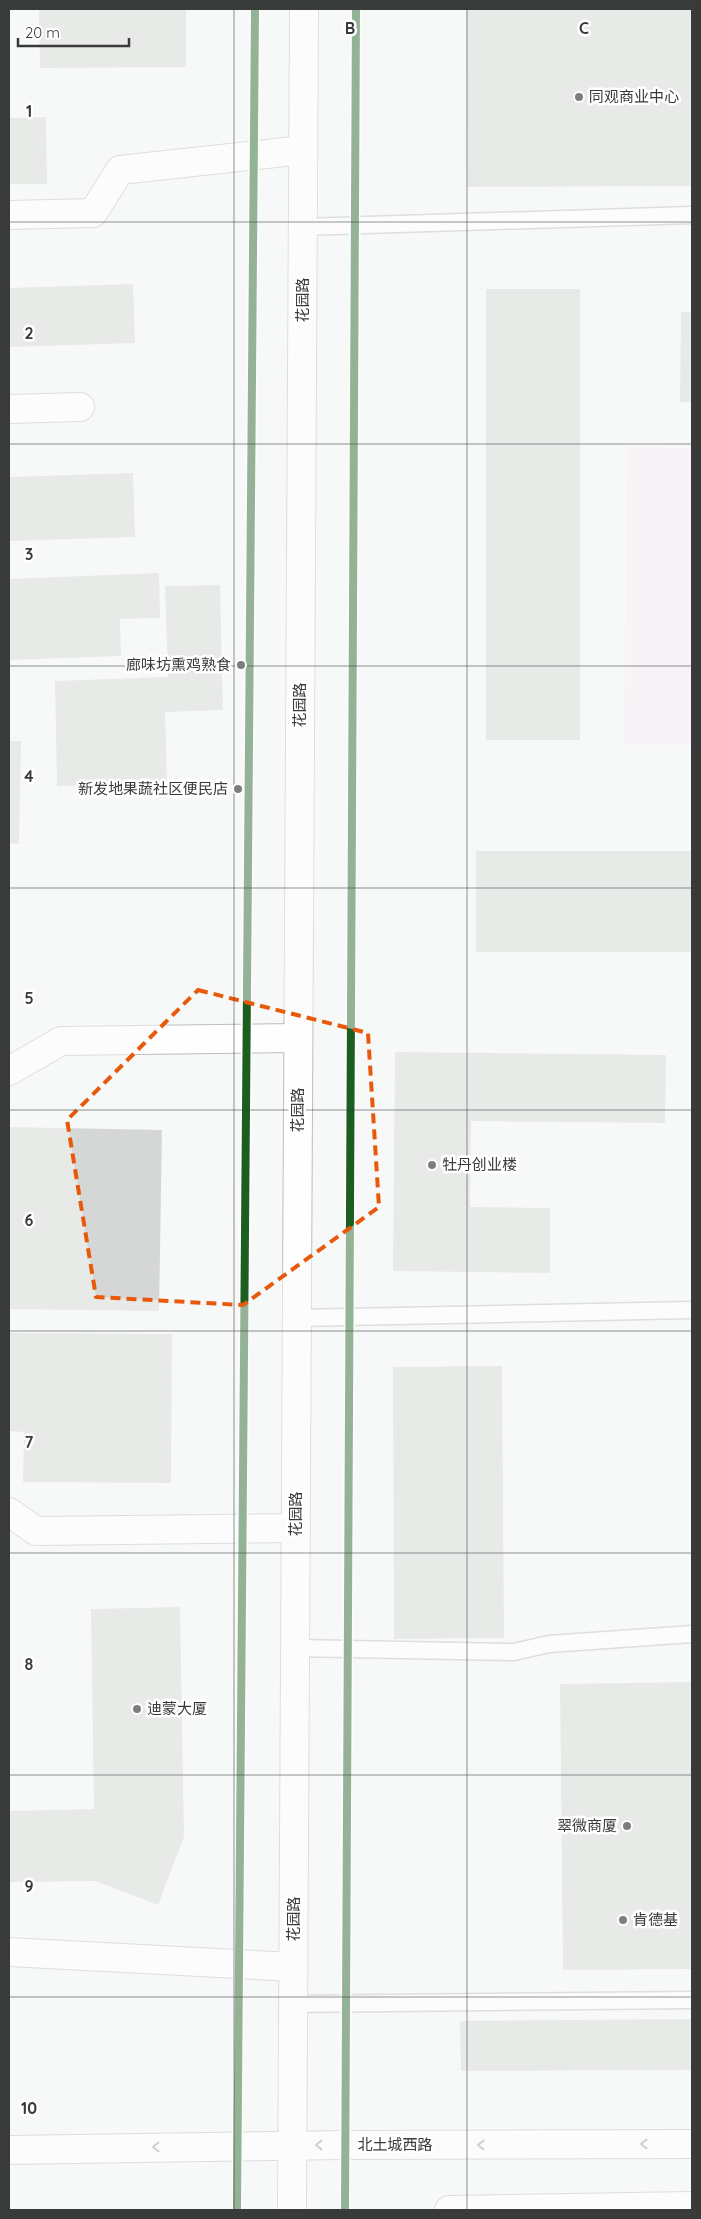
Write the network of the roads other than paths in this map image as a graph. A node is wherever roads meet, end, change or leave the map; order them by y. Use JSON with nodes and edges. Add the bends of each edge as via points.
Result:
{"nodes":[{"id":1,"x":304,"y":9,"type":"edge"},
{"id":2,"x":303,"y":150,"type":"junction"},
{"id":3,"x":9,"y":215,"type":"edge"},
{"id":4,"x":692,"y":215,"type":"edge"},
{"id":5,"x":303,"y":227,"type":"junction"},
{"id":6,"x":80,"y":407,"type":"dead end"},
{"id":7,"x":9,"y":408,"type":"edge"},
{"id":8,"x":298,"y":1038,"type":"junction"},
{"id":9,"x":9,"y":1072,"type":"edge"},
{"id":10,"x":692,"y":1310,"type":"edge"},
{"id":11,"x":297,"y":1318,"type":"junction"},
{"id":12,"x":9,"y":1512,"type":"edge"},
{"id":13,"x":296,"y":1528,"type":"junction"},
{"id":14,"x":692,"y":1634,"type":"edge"},
{"id":15,"x":295,"y":1648,"type":"junction"},
{"id":16,"x":9,"y":1952,"type":"edge"},
{"id":17,"x":293,"y":1967,"type":"junction"},
{"id":18,"x":692,"y":2000,"type":"edge"},
{"id":19,"x":293,"y":2004,"type":"junction"},
{"id":20,"x":692,"y":2144,"type":"edge"},
{"id":21,"x":292,"y":2146,"type":"junction"},
{"id":22,"x":9,"y":2150,"type":"edge"},
{"id":23,"x":692,"y":2206,"type":"edge"},
{"id":24,"x":292,"y":2210,"type":"edge"},
{"id":25,"x":449,"y":2210,"type":"edge"}],
"edges":[{"from":1,"to":2,"type":"street","name":"花园路"},
{"from":2,"to":3,"type":"street","via":[[120,170],[93,213]]},
{"from":2,"to":5,"type":"street","name":"花园路"},
{"from":4,"to":5,"type":"lane"},
{"from":5,"to":8,"type":"street","name":"花园路"},
{"from":6,"to":7,"type":"street"},
{"from":8,"to":9,"type":"street","via":[[61,1041]]},
{"from":8,"to":11,"type":"street","name":"花园路"},
{"from":10,"to":11,"type":"lane"},
{"from":11,"to":13,"type":"street","name":"花园路"},
{"from":12,"to":13,"type":"street","via":[[36,1531]]},
{"from":13,"to":15,"type":"street","name":"花园路"},
{"from":14,"to":15,"type":"lane","via":[[549,1644],[514,1652]]},
{"from":15,"to":17,"type":"street","name":"花园路"},
{"from":16,"to":17,"type":"street"},
{"from":17,"to":19,"type":"street","name":"花园路"},
{"from":18,"to":19,"type":"lane"},
{"from":19,"to":21,"type":"street","name":"花园路"},
{"from":20,"to":21,"type":"street","name":"北土城西路","one_way":true},
{"from":21,"to":22,"type":"street","name":"北土城西路","one_way":true},
{"from":21,"to":24,"type":"street","name":"花园路"},
{"from":23,"to":25,"type":"street"}]}
